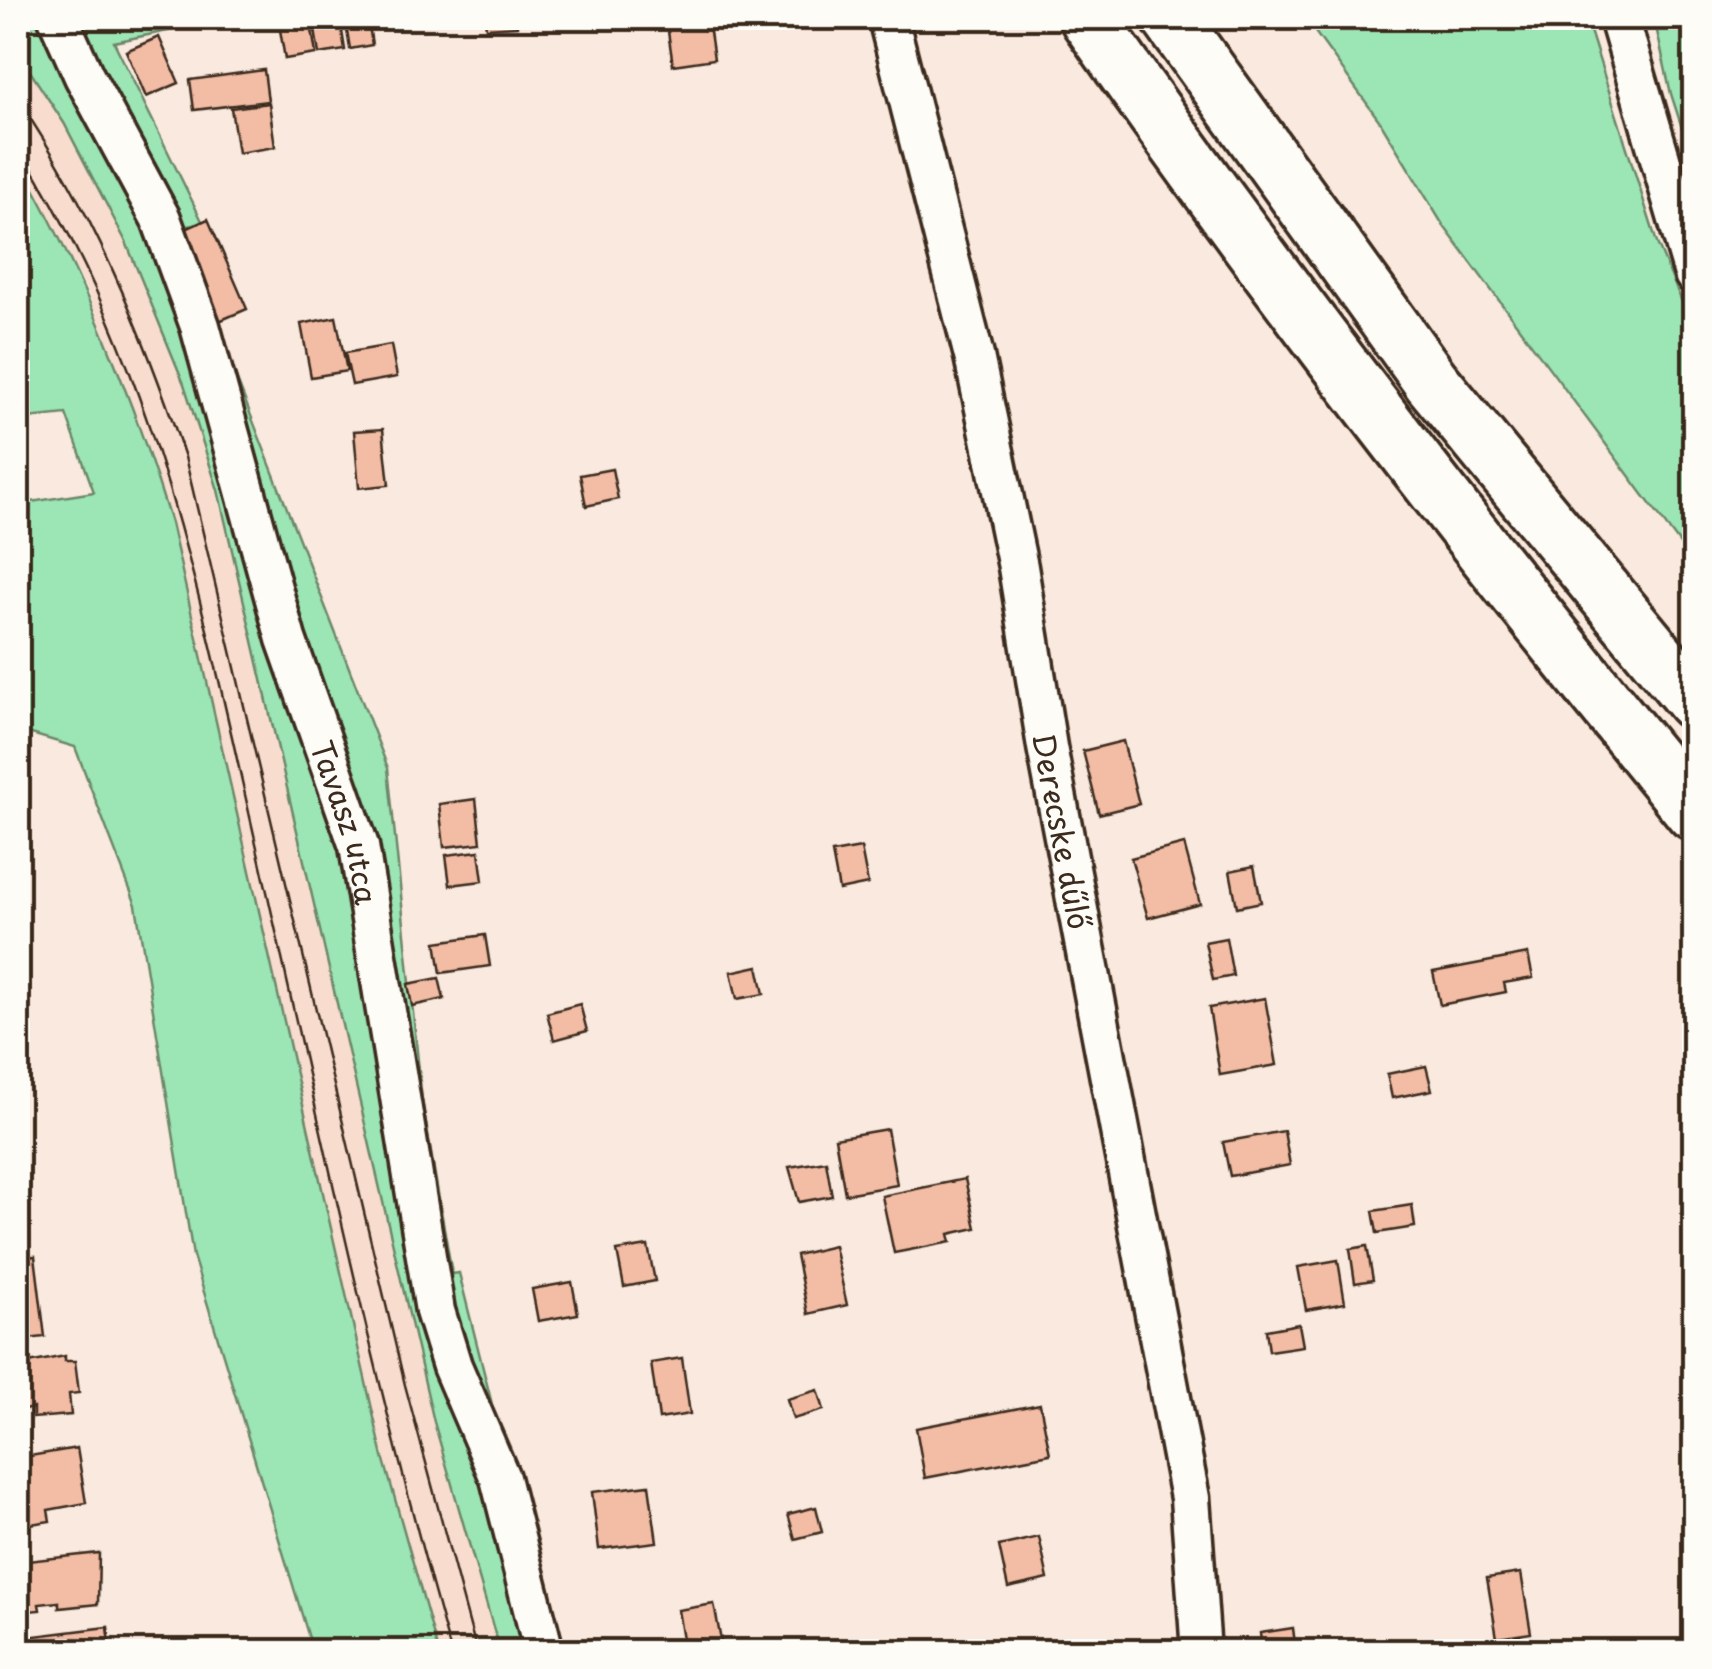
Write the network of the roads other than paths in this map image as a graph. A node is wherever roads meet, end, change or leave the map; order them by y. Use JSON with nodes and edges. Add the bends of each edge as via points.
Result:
{"nodes":[{"id":1,"x":58,"y":18,"type":"edge"},
{"id":2,"x":888,"y":18,"type":"edge"},
{"id":3,"x":1088,"y":18,"type":"edge"},
{"id":4,"x":1170,"y":18,"type":"edge"},
{"id":5,"x":1618,"y":18,"type":"edge"},
{"id":6,"x":1694,"y":274,"type":"edge"},
{"id":7,"x":1694,"y":700,"type":"edge"},
{"id":8,"x":1694,"y":812,"type":"edge"},
{"id":9,"x":544,"y":1652,"type":"edge"},
{"id":10,"x":1201,"y":1652,"type":"edge"}],
"edges":[{"from":1,"to":9,"type":"street","name":"Tavasz utca","via":[[161,219],[200,326],[286,639],[359,846],[435,1311],[500,1478]]},
{"from":2,"to":10,"type":"street","name":"Derecske dűlő","via":[[956,282],[1018,567],[1190,1498]]},
{"from":3,"to":8,"type":"highway","via":[[1334,360]]},
{"from":4,"to":7,"type":"highway","via":[[1431,381]]},
{"from":5,"to":6,"type":"street"}]}
